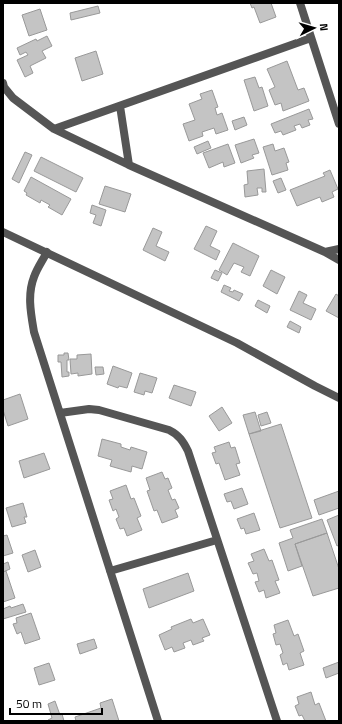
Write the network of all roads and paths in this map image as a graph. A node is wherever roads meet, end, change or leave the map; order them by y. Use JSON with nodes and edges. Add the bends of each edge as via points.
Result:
{"nodes":[{"id":1,"x":300,"y":3,"type":"edge"},
{"id":2,"x":311,"y":38,"type":"junction"},
{"id":3,"x":3,"y":83,"type":"edge"},
{"id":4,"x":120,"y":106,"type":"junction"},
{"id":5,"x":339,"y":124,"type":"edge"},
{"id":6,"x":54,"y":129,"type":"junction"},
{"id":7,"x":129,"y":165,"type":"junction"},
{"id":8,"x":3,"y":232,"type":"edge"},
{"id":9,"x":339,"y":248,"type":"edge"},
{"id":10,"x":47,"y":252,"type":"junction"},
{"id":11,"x":325,"y":252,"type":"junction"},
{"id":12,"x":339,"y":260,"type":"edge"},
{"id":13,"x":339,"y":398,"type":"edge"},
{"id":14,"x":60,"y":412,"type":"junction"},
{"id":15,"x":217,"y":540,"type":"junction"},
{"id":16,"x":110,"y":571,"type":"junction"},
{"id":17,"x":157,"y":721,"type":"edge"},
{"id":18,"x":277,"y":721,"type":"edge"}],
"edges":[{"from":1,"to":2,"type":"street"},
{"from":2,"to":4,"type":"street"},
{"from":2,"to":5,"type":"street"},
{"from":3,"to":6,"type":"street","via":[[13,98]]},
{"from":4,"to":6,"type":"street"},
{"from":4,"to":7,"type":"street"},
{"from":6,"to":7,"type":"street"},
{"from":7,"to":11,"type":"street"},
{"from":8,"to":10,"type":"street"},
{"from":9,"to":11,"type":"street"},
{"from":10,"to":13,"type":"street","via":[[237,343]]},
{"from":10,"to":14,"type":"street","via":[[34,276],[30,302],[34,332]]},
{"from":11,"to":12,"type":"street"},
{"from":14,"to":15,"type":"street","via":[[99,410],[176,434],[188,451]]},
{"from":14,"to":16,"type":"street"},
{"from":15,"to":16,"type":"street"},
{"from":15,"to":18,"type":"street"},
{"from":16,"to":17,"type":"street"}]}
